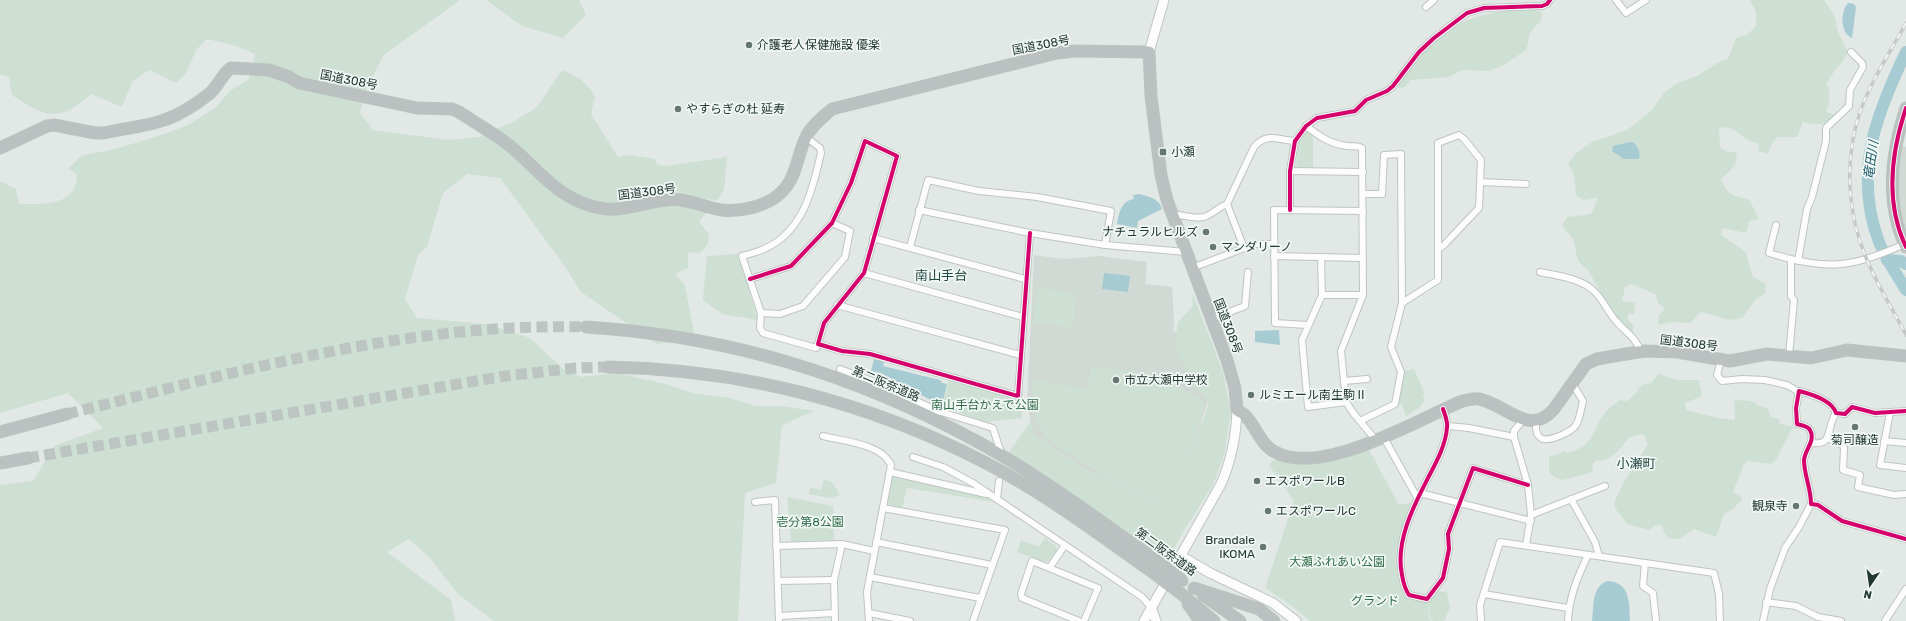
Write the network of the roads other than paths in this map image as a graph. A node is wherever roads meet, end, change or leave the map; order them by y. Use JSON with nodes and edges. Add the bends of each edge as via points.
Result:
{"nodes":[{"id":1,"x":1164,"y":0,"type":"edge"},
{"id":2,"x":1434,"y":0,"type":"edge"},
{"id":3,"x":1492,"y":0,"type":"edge"},
{"id":4,"x":1550,"y":0,"type":"edge"},
{"id":5,"x":1616,"y":0,"type":"edge"},
{"id":6,"x":1646,"y":0,"type":"edge"},
{"id":7,"x":1426,"y":7,"type":"dead end"},
{"id":8,"x":1492,"y":8,"type":"junction"},
{"id":9,"x":1149,"y":52,"type":"junction"},
{"id":10,"x":1851,"y":52,"type":"dead end"},
{"id":11,"x":1906,"y":108,"type":"edge"},
{"id":12,"x":1306,"y":126,"type":"junction"},
{"id":13,"x":806,"y":137,"type":"junction"},
{"id":14,"x":1295,"y":141,"type":"junction"},
{"id":15,"x":0,"y":148,"type":"edge"},
{"id":16,"x":1290,"y":171,"type":"junction"},
{"id":17,"x":1363,"y":172,"type":"junction"},
{"id":18,"x":1480,"y":182,"type":"junction"},
{"id":19,"x":1526,"y":184,"type":"dead end"},
{"id":20,"x":1363,"y":194,"type":"junction"},
{"id":21,"x":1227,"y":204,"type":"junction"},
{"id":22,"x":919,"y":210,"type":"junction"},
{"id":23,"x":1290,"y":210,"type":"junction"},
{"id":24,"x":1363,"y":211,"type":"junction"},
{"id":25,"x":1172,"y":214,"type":"junction"},
{"id":26,"x":832,"y":223,"type":"junction"},
{"id":27,"x":1776,"y":225,"type":"dead end"},
{"id":28,"x":1030,"y":233,"type":"junction"},
{"id":29,"x":874,"y":238,"type":"junction"},
{"id":30,"x":1273,"y":244,"type":"junction"},
{"id":31,"x":1105,"y":245,"type":"junction"},
{"id":32,"x":1904,"y":246,"type":"edge"},
{"id":33,"x":910,"y":247,"type":"junction"},
{"id":34,"x":1244,"y":248,"type":"junction"},
{"id":35,"x":1438,"y":248,"type":"junction"},
{"id":36,"x":1186,"y":252,"type":"junction"},
{"id":37,"x":1274,"y":256,"type":"junction"},
{"id":38,"x":1321,"y":257,"type":"junction"},
{"id":39,"x":1363,"y":258,"type":"junction"},
{"id":40,"x":1795,"y":260,"type":"junction"},
{"id":41,"x":1192,"y":268,"type":"junction"},
{"id":42,"x":1248,"y":272,"type":"dead end"},
{"id":43,"x":1540,"y":272,"type":"dead end"},
{"id":44,"x":864,"y":273,"type":"junction"},
{"id":45,"x":750,"y":279,"type":"junction"},
{"id":46,"x":1025,"y":279,"type":"junction"},
{"id":47,"x":1322,"y":295,"type":"junction"},
{"id":48,"x":1363,"y":295,"type":"junction"},
{"id":49,"x":1402,"y":303,"type":"junction"},
{"id":50,"x":837,"y":305,"type":"junction"},
{"id":51,"x":761,"y":313,"type":"junction"},
{"id":52,"x":1023,"y":317,"type":"junction"},
{"id":53,"x":1212,"y":318,"type":"junction"},
{"id":54,"x":1307,"y":325,"type":"junction"},
{"id":55,"x":586,"y":326,"type":"tunnel mouth"},
{"id":56,"x":818,"y":344,"type":"junction"},
{"id":57,"x":1641,"y":352,"type":"junction"},
{"id":58,"x":1020,"y":355,"type":"junction"},
{"id":59,"x":1790,"y":356,"type":"junction"},
{"id":60,"x":1906,"y":356,"type":"edge"},
{"id":61,"x":1721,"y":360,"type":"junction"},
{"id":62,"x":608,"y":367,"type":"tunnel mouth"},
{"id":63,"x":840,"y":369,"type":"dead end"},
{"id":64,"x":1367,"y":379,"type":"dead end"},
{"id":65,"x":1344,"y":381,"type":"junction"},
{"id":66,"x":1572,"y":383,"type":"junction"},
{"id":67,"x":1799,"y":392,"type":"junction"},
{"id":68,"x":1346,"y":402,"type":"junction"},
{"id":69,"x":1443,"y":409,"type":"junction"},
{"id":70,"x":1237,"y":410,"type":"junction"},
{"id":71,"x":1906,"y":410,"type":"edge"},
{"id":72,"x":1836,"y":413,"type":"junction"},
{"id":73,"x":1890,"y":413,"type":"junction"},
{"id":74,"x":67,"y":414,"type":"tunnel mouth"},
{"id":75,"x":1524,"y":420,"type":"junction"},
{"id":76,"x":1360,"y":421,"type":"junction"},
{"id":77,"x":1536,"y":421,"type":"junction"},
{"id":78,"x":1448,"y":426,"type":"junction"},
{"id":79,"x":0,"y":432,"type":"edge"},
{"id":80,"x":823,"y":436,"type":"dead end"},
{"id":81,"x":1379,"y":438,"type":"junction"},
{"id":82,"x":1514,"y":438,"type":"junction"},
{"id":83,"x":1827,"y":438,"type":"junction"},
{"id":84,"x":1884,"y":441,"type":"junction"},
{"id":85,"x":1812,"y":442,"type":"junction"},
{"id":86,"x":1906,"y":443,"type":"edge"},
{"id":87,"x":1000,"y":450,"type":"dead end"},
{"id":88,"x":913,"y":457,"type":"dead end"},
{"id":89,"x":28,"y":458,"type":"tunnel mouth"},
{"id":90,"x":0,"y":462,"type":"edge"},
{"id":91,"x":1906,"y":468,"type":"edge"},
{"id":92,"x":890,"y":472,"type":"junction"},
{"id":93,"x":1000,"y":481,"type":"dead end"},
{"id":94,"x":1528,"y":485,"type":"junction"},
{"id":95,"x":1606,"y":486,"type":"dead end"},
{"id":96,"x":990,"y":494,"type":"junction"},
{"id":97,"x":1906,"y":494,"type":"edge"},
{"id":98,"x":1419,"y":496,"type":"junction"},
{"id":99,"x":997,"y":499,"type":"junction"},
{"id":100,"x":1572,"y":499,"type":"junction"},
{"id":101,"x":754,"y":502,"type":"dead end"},
{"id":102,"x":1459,"y":504,"type":"junction"},
{"id":103,"x":1810,"y":504,"type":"junction"},
{"id":104,"x":883,"y":508,"type":"junction"},
{"id":105,"x":1531,"y":518,"type":"junction"},
{"id":106,"x":1906,"y":539,"type":"edge"},
{"id":107,"x":876,"y":542,"type":"junction"},
{"id":108,"x":842,"y":544,"type":"junction"},
{"id":109,"x":1065,"y":545,"type":"junction"},
{"id":110,"x":1526,"y":545,"type":"junction"},
{"id":111,"x":776,"y":546,"type":"junction"},
{"id":112,"x":874,"y":551,"type":"junction"},
{"id":113,"x":1588,"y":555,"type":"junction"},
{"id":114,"x":1181,"y":556,"type":"junction"},
{"id":115,"x":1599,"y":556,"type":"junction"},
{"id":116,"x":1645,"y":563,"type":"junction"},
{"id":117,"x":992,"y":565,"type":"junction"},
{"id":118,"x":1050,"y":567,"type":"junction"},
{"id":119,"x":870,"y":577,"type":"junction"},
{"id":120,"x":834,"y":580,"type":"junction"},
{"id":121,"x":778,"y":581,"type":"junction"},
{"id":122,"x":1194,"y":588,"type":"junction"},
{"id":123,"x":1906,"y":589,"type":"edge"},
{"id":124,"x":1179,"y":592,"type":"junction"},
{"id":125,"x":1484,"y":594,"type":"junction"},
{"id":126,"x":980,"y":598,"type":"junction"},
{"id":127,"x":1766,"y":602,"type":"junction"},
{"id":128,"x":1151,"y":607,"type":"junction"},
{"id":129,"x":1568,"y":608,"type":"junction"},
{"id":130,"x":835,"y":613,"type":"junction"},
{"id":131,"x":869,"y":613,"type":"junction"},
{"id":132,"x":779,"y":618,"type":"edge"},
{"id":133,"x":835,"y":621,"type":"edge"},
{"id":134,"x":869,"y":621,"type":"edge"},
{"id":135,"x":910,"y":621,"type":"edge"},
{"id":136,"x":973,"y":621,"type":"edge"},
{"id":137,"x":1079,"y":621,"type":"edge"},
{"id":138,"x":1084,"y":621,"type":"edge"},
{"id":139,"x":1144,"y":621,"type":"edge"},
{"id":140,"x":1156,"y":621,"type":"edge"},
{"id":141,"x":1200,"y":621,"type":"edge"},
{"id":142,"x":1214,"y":621,"type":"edge"},
{"id":143,"x":1240,"y":621,"type":"edge"},
{"id":144,"x":1274,"y":621,"type":"edge"},
{"id":145,"x":1296,"y":621,"type":"edge"},
{"id":146,"x":1481,"y":621,"type":"edge"},
{"id":147,"x":1568,"y":621,"type":"edge"},
{"id":148,"x":1656,"y":621,"type":"edge"},
{"id":149,"x":1720,"y":621,"type":"edge"},
{"id":150,"x":1763,"y":621,"type":"edge"},
{"id":151,"x":1841,"y":621,"type":"edge"},
{"id":152,"x":1885,"y":621,"type":"edge"}],
"edges":[{"from":1,"to":9,"type":"street"},
{"from":2,"to":7,"type":"street"},
{"from":3,"to":8,"type":"street"},
{"from":4,"to":8,"type":"street","via":[[1542,6]]},
{"from":5,"to":6,"type":"street","via":[[1626,13]]},
{"from":8,"to":12,"type":"street","via":[[1467,13],[1434,38],[1387,91],[1366,100],[1355,111],[1317,118]]},
{"from":9,"to":13,"type":"highway","name":"国道308号","via":[[1057,53],[847,104],[832,109]]},
{"from":9,"to":25,"type":"highway","name":"国道308号","via":[[1151,96],[1161,174]]},
{"from":10,"to":40,"type":"street","via":[[1863,67],[1850,90],[1849,106],[1826,128],[1826,141]]},
{"from":11,"to":32,"type":"highway","via":[[1899,129],[1892,168],[1894,209]]},
{"from":12,"to":14,"type":"street"},
{"from":12,"to":17,"type":"street","via":[[1333,144],[1362,148]]},
{"from":13,"to":15,"type":"highway","name":"国道308号","via":[[798,164],[789,182],[776,197],[762,204],[723,210],[673,200],[621,209],[604,208],[556,189],[504,142],[452,109],[417,108],[299,84],[289,77],[269,70],[231,68],[208,95],[180,114],[164,120],[104,133],[47,126]]},
{"from":13,"to":45,"type":"street","via":[[820,148],[821,153],[805,209],[783,237],[766,248],[742,256]]},
{"from":14,"to":16,"type":"street"},
{"from":14,"to":21,"type":"street","via":[[1260,139]]},
{"from":16,"to":17,"type":"street"},
{"from":16,"to":23,"type":"street"},
{"from":17,"to":20,"type":"street"},
{"from":18,"to":19,"type":"street"},
{"from":18,"to":35,"type":"street","via":[[1479,208],[1444,245]]},
{"from":18,"to":35,"type":"street","via":[[1481,160],[1464,139],[1459,135],[1438,143]]},
{"from":20,"to":24,"type":"street"},
{"from":20,"to":49,"type":"street","via":[[1382,194],[1384,154],[1401,154]]},
{"from":21,"to":25,"type":"street","via":[[1205,217]]},
{"from":21,"to":34,"type":"street"},
{"from":22,"to":28,"type":"street"},
{"from":22,"to":31,"type":"street","via":[[928,180],[979,191],[1037,197],[1111,212]]},
{"from":22,"to":33,"type":"street"},
{"from":23,"to":24,"type":"street"},
{"from":23,"to":30,"type":"street","via":[[1274,210]]},
{"from":24,"to":39,"type":"street"},
{"from":25,"to":36,"type":"highway","name":"国道308号"},
{"from":26,"to":29,"type":"street","via":[[852,183],[866,141],[897,156]]},
{"from":26,"to":45,"type":"street","via":[[791,266]]},
{"from":26,"to":51,"type":"street","via":[[850,232],[845,257],[803,306],[780,314]]},
{"from":27,"to":40,"type":"street","via":[[1769,253]]},
{"from":28,"to":31,"type":"street"},
{"from":28,"to":46,"type":"street"},
{"from":29,"to":33,"type":"street"},
{"from":29,"to":44,"type":"street"},
{"from":30,"to":34,"type":"street","via":[[1255,244]]},
{"from":30,"to":37,"type":"street"},
{"from":31,"to":36,"type":"street"},
{"from":32,"to":40,"type":"street","via":[[1849,264],[1817,265]]},
{"from":33,"to":46,"type":"street"},
{"from":34,"to":41,"type":"street"},
{"from":35,"to":49,"type":"street","via":[[1438,280]]},
{"from":36,"to":41,"type":"highway","name":"国道308号"},
{"from":37,"to":38,"type":"street"},
{"from":37,"to":54,"type":"street","via":[[1274,324]]},
{"from":38,"to":39,"type":"street"},
{"from":38,"to":47,"type":"street"},
{"from":39,"to":48,"type":"street"},
{"from":40,"to":59,"type":"street","via":[[1790,296],[1794,300]]},
{"from":41,"to":53,"type":"highway","name":"国道308号"},
{"from":42,"to":53,"type":"street","via":[[1245,306]]},
{"from":43,"to":57,"type":"street","via":[[1565,277],[1594,291],[1622,328],[1633,336]]},
{"from":44,"to":50,"type":"street"},
{"from":44,"to":52,"type":"street"},
{"from":45,"to":51,"type":"street"},
{"from":46,"to":52,"type":"street"},
{"from":47,"to":48,"type":"street"},
{"from":47,"to":54,"type":"street"},
{"from":48,"to":65,"type":"street","via":[[1342,346]]},
{"from":49,"to":76,"type":"street","via":[[1391,347],[1401,372],[1395,404]]},
{"from":50,"to":56,"type":"street","via":[[824,323]]},
{"from":50,"to":58,"type":"street"},
{"from":51,"to":56,"type":"street","via":[[762,333],[816,348]]},
{"from":52,"to":58,"type":"street"},
{"from":53,"to":70,"type":"highway","name":"国道308号","via":[[1235,388]]},
{"from":54,"to":68,"type":"street","via":[[1301,346],[1308,407]]},
{"from":55,"to":122,"type":"highway","name":"第二阪奈道路","bridge":true,"via":[[673,335],[724,345],[811,369],[887,398],[933,418],[980,443],[1043,482]]},
{"from":56,"to":58,"type":"street","via":[[842,351],[870,354],[1018,396]]},
{"from":57,"to":61,"type":"highway","name":"国道308号","via":[[1677,352]]},
{"from":57,"to":66,"type":"highway","name":"国道308号","via":[[1591,362]]},
{"from":59,"to":60,"type":"highway","name":"国道308号","via":[[1811,358],[1847,350]]},
{"from":59,"to":61,"type":"highway","name":"国道308号","via":[[1763,354]]},
{"from":61,"to":67,"type":"street","via":[[1717,375],[1722,380],[1766,380],[1787,385]]},
{"from":62,"to":124,"type":"highway","name":"第二阪奈道路","bridge":true,"via":[[687,372],[751,381],[850,406],[897,422],[986,463],[1035,491]]},
{"from":63,"to":87,"type":"street","via":[[938,411],[993,428]]},
{"from":64,"to":65,"type":"street"},
{"from":65,"to":68,"type":"street"},
{"from":66,"to":77,"type":"highway","name":"国道308号","via":[[1549,414]]},
{"from":66,"to":77,"type":"street","via":[[1583,401],[1576,425],[1570,432],[1546,440],[1541,439],[1537,433]]},
{"from":67,"to":72,"type":"street","via":[[1822,399]]},
{"from":67,"to":85,"type":"street","via":[[1796,424],[1810,430]]},
{"from":68,"to":76,"type":"street"},
{"from":69,"to":75,"type":"highway","via":[[1466,400],[1478,399]]},
{"from":69,"to":78,"type":"street"},
{"from":69,"to":81,"type":"highway"},
{"from":70,"to":81,"type":"highway","via":[[1250,422],[1264,444],[1288,458],[1332,456]]},
{"from":70,"to":114,"type":"street","via":[[1236,437],[1228,470]]},
{"from":71,"to":73,"type":"street"},
{"from":72,"to":73,"type":"street","via":[[1845,414],[1852,407],[1875,413]]},
{"from":72,"to":83,"type":"street","via":[[1831,420]]},
{"from":73,"to":84,"type":"street"},
{"from":74,"to":79,"type":"highway"},
{"from":75,"to":77,"type":"highway"},
{"from":75,"to":82,"type":"street","via":[[1514,431]]},
{"from":76,"to":81,"type":"street"},
{"from":78,"to":82,"type":"street"},
{"from":78,"to":98,"type":"street","via":[[1440,455]]},
{"from":80,"to":92,"type":"street","via":[[882,453],[891,465]]},
{"from":81,"to":98,"type":"street"},
{"from":82,"to":94,"type":"street"},
{"from":83,"to":85,"type":"street","via":[[1822,444]]},
{"from":83,"to":97,"type":"street","via":[[1843,446],[1843,470],[1860,475],[1858,487]]},
{"from":84,"to":86,"type":"street"},
{"from":84,"to":91,"type":"street","via":[[1880,465]]},
{"from":85,"to":103,"type":"street","via":[[1804,460],[1811,492]]},
{"from":88,"to":96,"type":"street","via":[[943,468]]},
{"from":89,"to":90,"type":"highway"},
{"from":92,"to":96,"type":"street"},
{"from":92,"to":104,"type":"street"},
{"from":93,"to":99,"type":"street"},
{"from":94,"to":102,"type":"street","via":[[1472,468]]},
{"from":94,"to":105,"type":"street"},
{"from":95,"to":100,"type":"street"},
{"from":96,"to":99,"type":"street"},
{"from":98,"to":102,"type":"street"},
{"from":98,"to":102,"type":"street","via":[[1407,526],[1399,563],[1407,593],[1427,598],[1443,578],[1449,549],[1448,534]]},
{"from":99,"to":109,"type":"street"},
{"from":100,"to":105,"type":"street"},
{"from":100,"to":115,"type":"street","via":[[1595,542]]},
{"from":101,"to":111,"type":"street","via":[[775,500]]},
{"from":102,"to":105,"type":"street"},
{"from":103,"to":106,"type":"street","via":[[1842,521]]},
{"from":103,"to":127,"type":"street","via":[[1785,548]]},
{"from":104,"to":107,"type":"street"},
{"from":104,"to":117,"type":"street","via":[[1005,530]]},
{"from":105,"to":110,"type":"street"},
{"from":107,"to":112,"type":"street"},
{"from":107,"to":117,"type":"street"},
{"from":108,"to":111,"type":"street"},
{"from":108,"to":112,"type":"street"},
{"from":108,"to":120,"type":"street"},
{"from":109,"to":118,"type":"street"},
{"from":109,"to":128,"type":"street","via":[[1142,597]]},
{"from":110,"to":113,"type":"street"},
{"from":110,"to":125,"type":"street","via":[[1500,542]]},
{"from":111,"to":121,"type":"street"},
{"from":112,"to":119,"type":"street"},
{"from":113,"to":115,"type":"street"},
{"from":113,"to":129,"type":"street"},
{"from":114,"to":128,"type":"street"},
{"from":114,"to":145,"type":"street","via":[[1210,574],[1273,603]]},
{"from":115,"to":116,"type":"street"},
{"from":116,"to":148,"type":"street","via":[[1643,586],[1653,593]]},
{"from":116,"to":149,"type":"street","via":[[1714,573],[1719,594]]},
{"from":117,"to":126,"type":"street"},
{"from":118,"to":137,"type":"street","via":[[1032,561],[1021,594],[1022,598]]},
{"from":118,"to":138,"type":"street","via":[[1098,588]]},
{"from":119,"to":126,"type":"street"},
{"from":119,"to":131,"type":"street","via":[[867,592]]},
{"from":120,"to":121,"type":"street"},
{"from":120,"to":130,"type":"street"},
{"from":121,"to":132,"type":"street"},
{"from":122,"to":143,"type":"highway","name":"第二阪奈道路"},
{"from":122,"to":144,"type":"highway","via":[[1259,609]]},
{"from":123,"to":152,"type":"street"},
{"from":124,"to":141,"type":"highway"},
{"from":124,"to":142,"type":"highway","name":"第二阪奈道路"},
{"from":125,"to":129,"type":"street"},
{"from":125,"to":146,"type":"street","via":[[1480,605]]},
{"from":126,"to":136,"type":"street"},
{"from":127,"to":150,"type":"street"},
{"from":127,"to":151,"type":"street","via":[[1796,606],[1818,618]]},
{"from":128,"to":139,"type":"street"},
{"from":128,"to":140,"type":"street"},
{"from":129,"to":147,"type":"street"},
{"from":130,"to":132,"type":"street"},
{"from":130,"to":133,"type":"street"},
{"from":131,"to":134,"type":"street"},
{"from":131,"to":135,"type":"street"}]}
